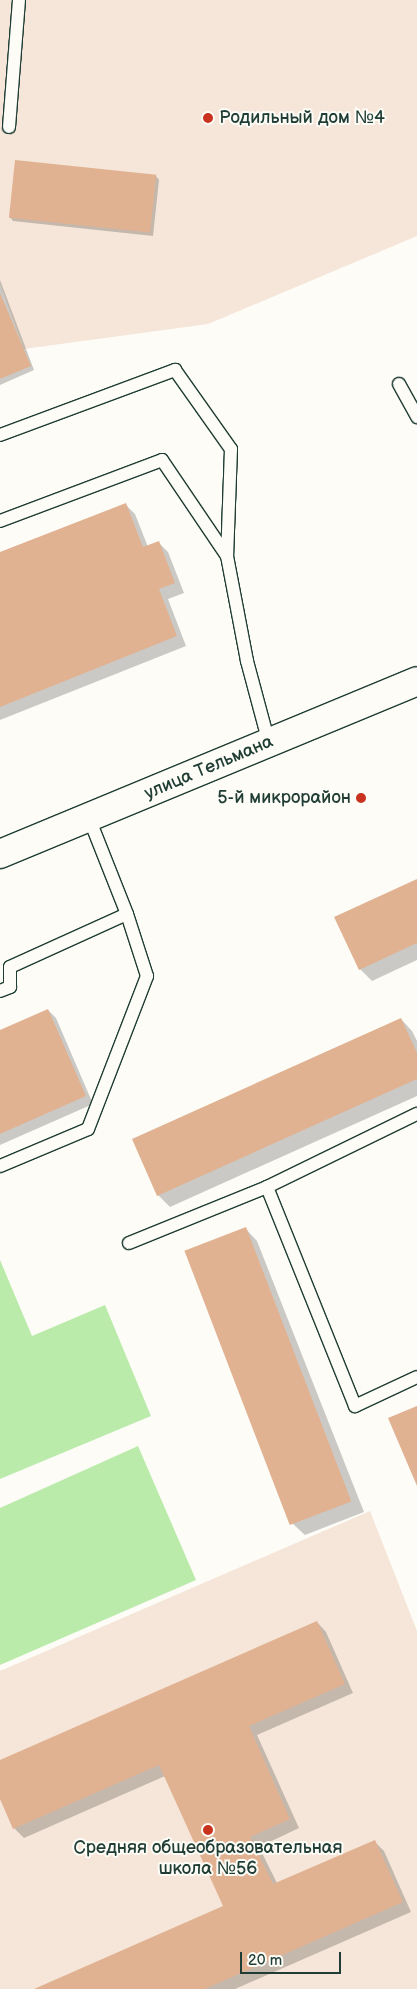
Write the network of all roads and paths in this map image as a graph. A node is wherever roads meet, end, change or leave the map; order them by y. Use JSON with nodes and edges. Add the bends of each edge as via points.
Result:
{"nodes":[{"id":1,"x":19,"y":0,"type":"edge"},
{"id":2,"x":9,"y":128,"type":"dead end"},
{"id":3,"x":399,"y":384,"type":"dead end"},
{"id":4,"x":417,"y":416,"type":"edge"},
{"id":5,"x":0,"y":434,"type":"edge"},
{"id":6,"x":0,"y":521,"type":"edge"},
{"id":7,"x":227,"y":556,"type":"junction"},
{"id":8,"x":417,"y":681,"type":"edge"},
{"id":9,"x":269,"y":743,"type":"junction"},
{"id":10,"x":89,"y":818,"type":"junction"},
{"id":11,"x":0,"y":854,"type":"edge"},
{"id":12,"x":127,"y":914,"type":"junction"},
{"id":13,"x":0,"y":991,"type":"edge"},
{"id":14,"x":417,"y":1114,"type":"edge"},
{"id":15,"x":0,"y":1166,"type":"edge"},
{"id":16,"x":267,"y":1186,"type":"junction"},
{"id":17,"x":129,"y":1243,"type":"dead end"},
{"id":18,"x":417,"y":1377,"type":"edge"}],
"edges":[{"from":1,"to":2,"type":"lane"},
{"from":3,"to":4,"type":"lane"},
{"from":5,"to":7,"type":"lane","via":[[175,370],[232,449]]},
{"from":6,"to":7,"type":"lane","via":[[162,460]]},
{"from":7,"to":9,"type":"lane","via":[[248,661]]},
{"from":8,"to":9,"type":"main road","name":"улица Тельмана"},
{"from":9,"to":10,"type":"main road","name":"улица Тельмана"},
{"from":10,"to":11,"type":"main road","name":"улица Тельмана"},
{"from":10,"to":12,"type":"lane"},
{"from":12,"to":13,"type":"lane","via":[[10,967],[10,987]]},
{"from":12,"to":15,"type":"lane","via":[[147,976],[88,1129]]},
{"from":14,"to":16,"type":"lane"},
{"from":16,"to":17,"type":"lane"},
{"from":16,"to":18,"type":"lane","via":[[355,1406]]}]}
